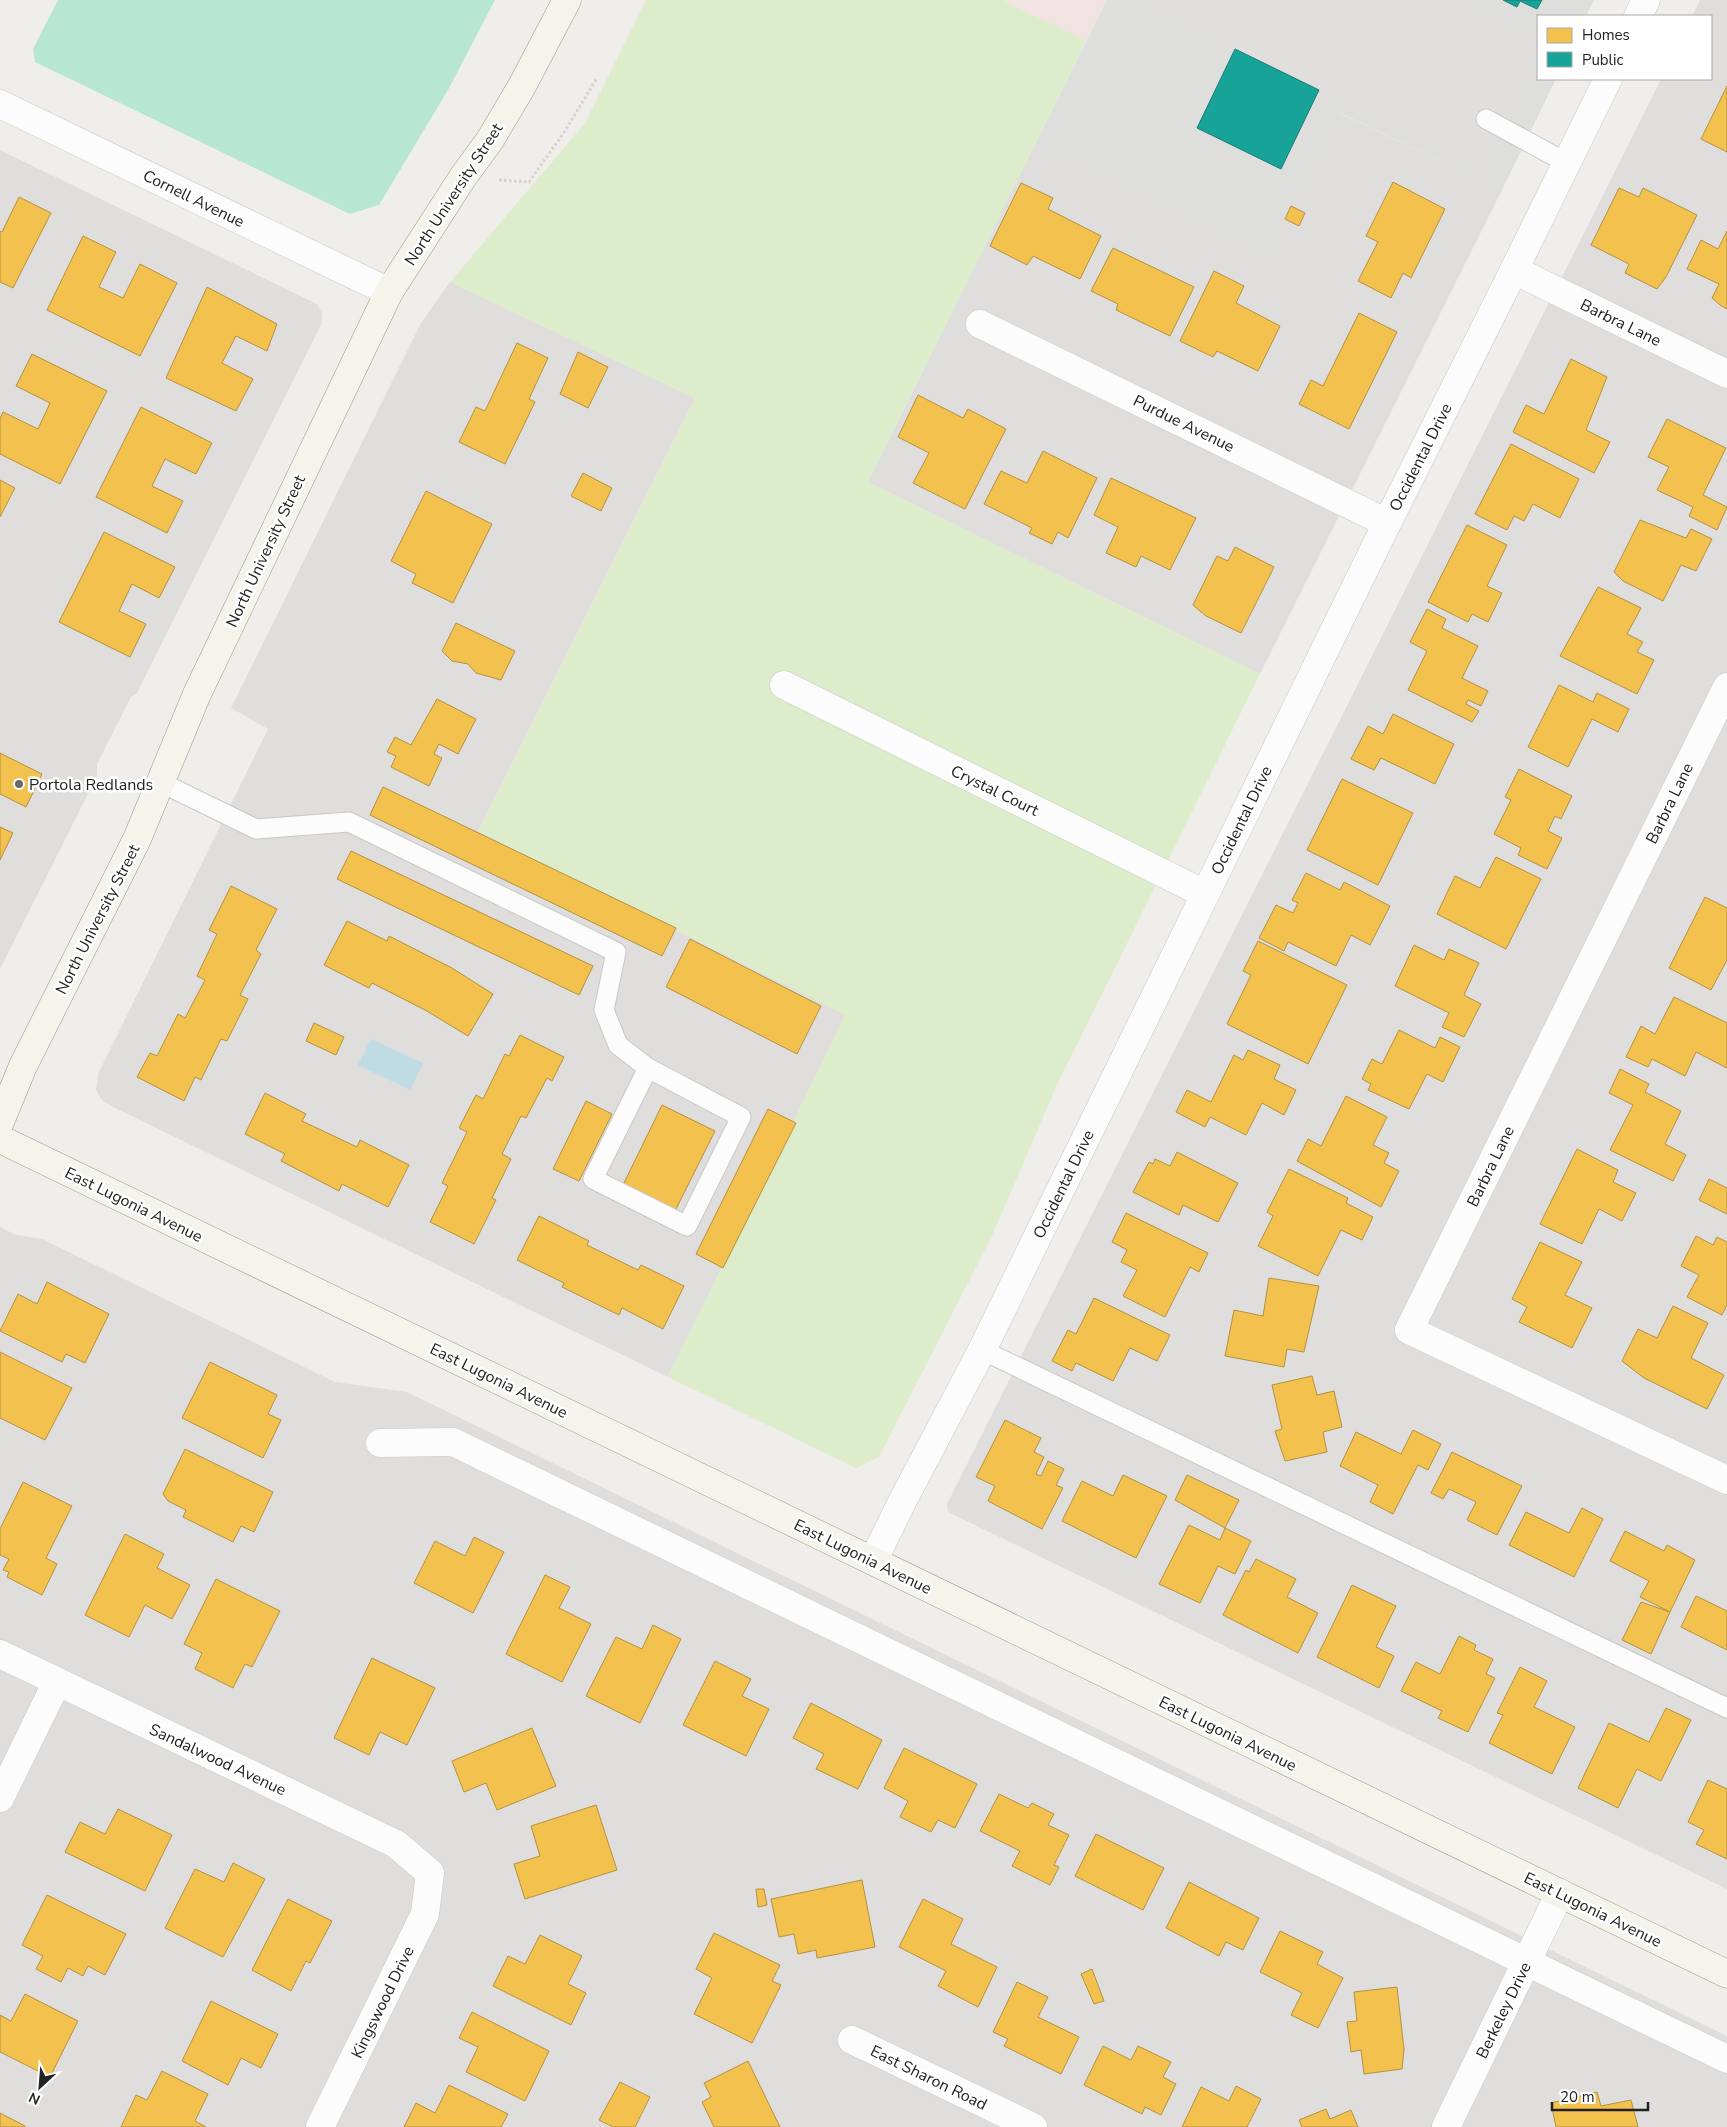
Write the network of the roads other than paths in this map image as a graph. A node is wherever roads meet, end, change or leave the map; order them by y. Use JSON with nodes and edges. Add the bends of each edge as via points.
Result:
{"nodes":[{"id":1,"x":567,"y":0,"type":"edge"},
{"id":2,"x":1646,"y":0,"type":"edge"},
{"id":3,"x":1638,"y":15,"type":"edge"},
{"id":4,"x":1608,"y":80,"type":"edge"},
{"id":5,"x":0,"y":104,"type":"edge"},
{"id":6,"x":1486,"y":119,"type":"dead end"},
{"id":7,"x":1567,"y":163,"type":"junction"},
{"id":8,"x":1514,"y":270,"type":"junction"},
{"id":9,"x":388,"y":292,"type":"junction"},
{"id":10,"x":980,"y":324,"type":"dead end"},
{"id":11,"x":1727,"y":374,"type":"edge"},
{"id":12,"x":1387,"y":523,"type":"junction"},
{"id":13,"x":784,"y":685,"type":"dead end"},
{"id":14,"x":1727,"y":687,"type":"edge"},
{"id":15,"x":162,"y":783,"type":"junction"},
{"id":16,"x":1205,"y":894,"type":"junction"},
{"id":17,"x":648,"y":1068,"type":"junction"},
{"id":18,"x":0,"y":1122,"type":"edge"},
{"id":19,"x":0,"y":1139,"type":"edge"},
{"id":20,"x":982,"y":1350,"type":"junction"},
{"id":21,"x":380,"y":1443,"type":"dead end"},
{"id":22,"x":1727,"y":1480,"type":"edge"},
{"id":23,"x":873,"y":1561,"type":"junction"},
{"id":24,"x":0,"y":1654,"type":"edge"},
{"id":25,"x":57,"y":1682,"type":"junction"},
{"id":26,"x":1727,"y":1708,"type":"edge"},
{"id":27,"x":0,"y":1798,"type":"edge"},
{"id":28,"x":430,"y":1873,"type":"joint"},
{"id":29,"x":1560,"y":1893,"type":"junction"},
{"id":30,"x":1527,"y":1962,"type":"junction"},
{"id":31,"x":1727,"y":1974,"type":"edge"},
{"id":32,"x":852,"y":2040,"type":"dead end"},
{"id":33,"x":1727,"y":2058,"type":"edge"},
{"id":34,"x":320,"y":2127,"type":"edge"},
{"id":35,"x":1033,"y":2127,"type":"edge"},
{"id":36,"x":1446,"y":2127,"type":"edge"}],
"edges":[{"from":1,"to":9,"type":"main road","name":"North University Street","via":[[490,140]]},
{"from":2,"to":3,"type":"street"},
{"from":4,"to":7,"type":"street","name":"Occidental Drive"},
{"from":5,"to":9,"type":"street","name":"Cornell Avenue"},
{"from":6,"to":7,"type":"lane"},
{"from":7,"to":8,"type":"street","name":"Occidental Drive"},
{"from":8,"to":11,"type":"street","name":"Barbra Lane"},
{"from":8,"to":12,"type":"street","name":"Occidental Drive"},
{"from":9,"to":15,"type":"main road","name":"North University Street","via":[[197,694],[170,755]]},
{"from":10,"to":12,"type":"street","name":"Purdue Avenue"},
{"from":12,"to":16,"type":"street","name":"Occidental Drive"},
{"from":13,"to":16,"type":"street","name":"Crystal Court"},
{"from":14,"to":22,"type":"street","name":"Barbra Lane","via":[[1409,1330]]},
{"from":15,"to":17,"type":"lane","via":[[256,830],[349,822],[616,952],[604,1010],[618,1044]]},
{"from":15,"to":18,"type":"main road","name":"North University Street","via":[[23,1066]]},
{"from":16,"to":20,"type":"street","name":"Occidental Drive"},
{"from":17,"to":17,"type":"lane","via":[[593,1180],[687,1226],[741,1118]]},
{"from":19,"to":23,"type":"main road","name":"East Lugonia Avenue"},
{"from":20,"to":23,"type":"street","name":"Occidental Drive"},
{"from":20,"to":26,"type":"lane"},
{"from":21,"to":30,"type":"street","via":[[453,1442]]},
{"from":23,"to":29,"type":"main road","name":"East Lugonia Avenue"},
{"from":24,"to":25,"type":"street","name":"Sandalwood Avenue"},
{"from":25,"to":27,"type":"street"},
{"from":25,"to":28,"type":"street","name":"Sandalwood Avenue","via":[[396,1844]]},
{"from":28,"to":34,"type":"street","name":"Kingswood Drive","via":[[425,1914]]},
{"from":29,"to":30,"type":"street","name":"Berkeley Drive"},
{"from":29,"to":31,"type":"main road","name":"East Lugonia Avenue"},
{"from":30,"to":33,"type":"street"},
{"from":30,"to":36,"type":"street","name":"Berkeley Drive"},
{"from":32,"to":35,"type":"street","name":"East Sharon Road"}]}
